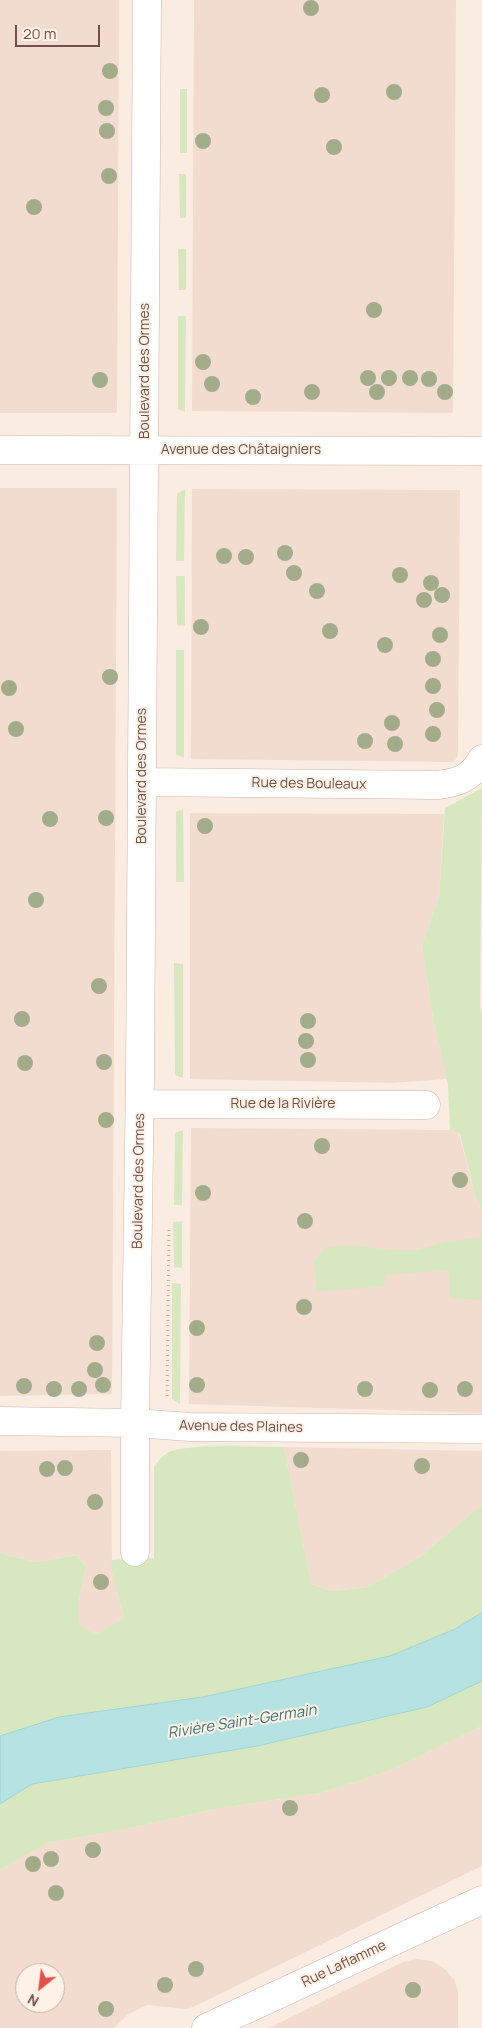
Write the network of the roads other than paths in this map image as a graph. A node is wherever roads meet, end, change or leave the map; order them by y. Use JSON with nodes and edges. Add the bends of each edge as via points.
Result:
{"nodes":[{"id":1,"x":146,"y":0,"type":"edge"},
{"id":2,"x":0,"y":450,"type":"edge"},
{"id":3,"x":145,"y":450,"type":"junction"},
{"id":4,"x":482,"y":451,"type":"edge"},
{"id":5,"x":478,"y":765,"type":"edge"},
{"id":6,"x":142,"y":782,"type":"junction"},
{"id":7,"x":140,"y":1104,"type":"junction"},
{"id":8,"x":426,"y":1104,"type":"dead end"},
{"id":9,"x":0,"y":1421,"type":"edge"},
{"id":10,"x":135,"y":1423,"type":"junction"},
{"id":11,"x":482,"y":1429,"type":"edge"},
{"id":12,"x":135,"y":1552,"type":"dead end"},
{"id":13,"x":482,"y":1900,"type":"edge"},
{"id":14,"x":206,"y":2028,"type":"edge"}],
"edges":[{"from":1,"to":3,"type":"street","name":"Boulevard des Ormes"},
{"from":2,"to":3,"type":"street","name":"Avenue des Châtaigniers"},
{"from":3,"to":4,"type":"street","name":"Avenue des Châtaigniers"},
{"from":3,"to":6,"type":"street","name":"Boulevard des Ormes"},
{"from":5,"to":6,"type":"street","name":"Rue des Bouleaux","via":[[460,781],[437,785]]},
{"from":6,"to":7,"type":"street","name":"Boulevard des Ormes"},
{"from":7,"to":8,"type":"street","name":"Rue de la Rivière"},
{"from":7,"to":10,"type":"street","name":"Boulevard des Ormes"},
{"from":9,"to":10,"type":"street","name":"Avenue des Plaines"},
{"from":10,"to":11,"type":"street","name":"Avenue des Plaines","via":[[190,1427]]},
{"from":10,"to":12,"type":"street","name":"Boulevard des Ormes"},
{"from":13,"to":14,"type":"street","name":"Rue Laflamme"}]}
